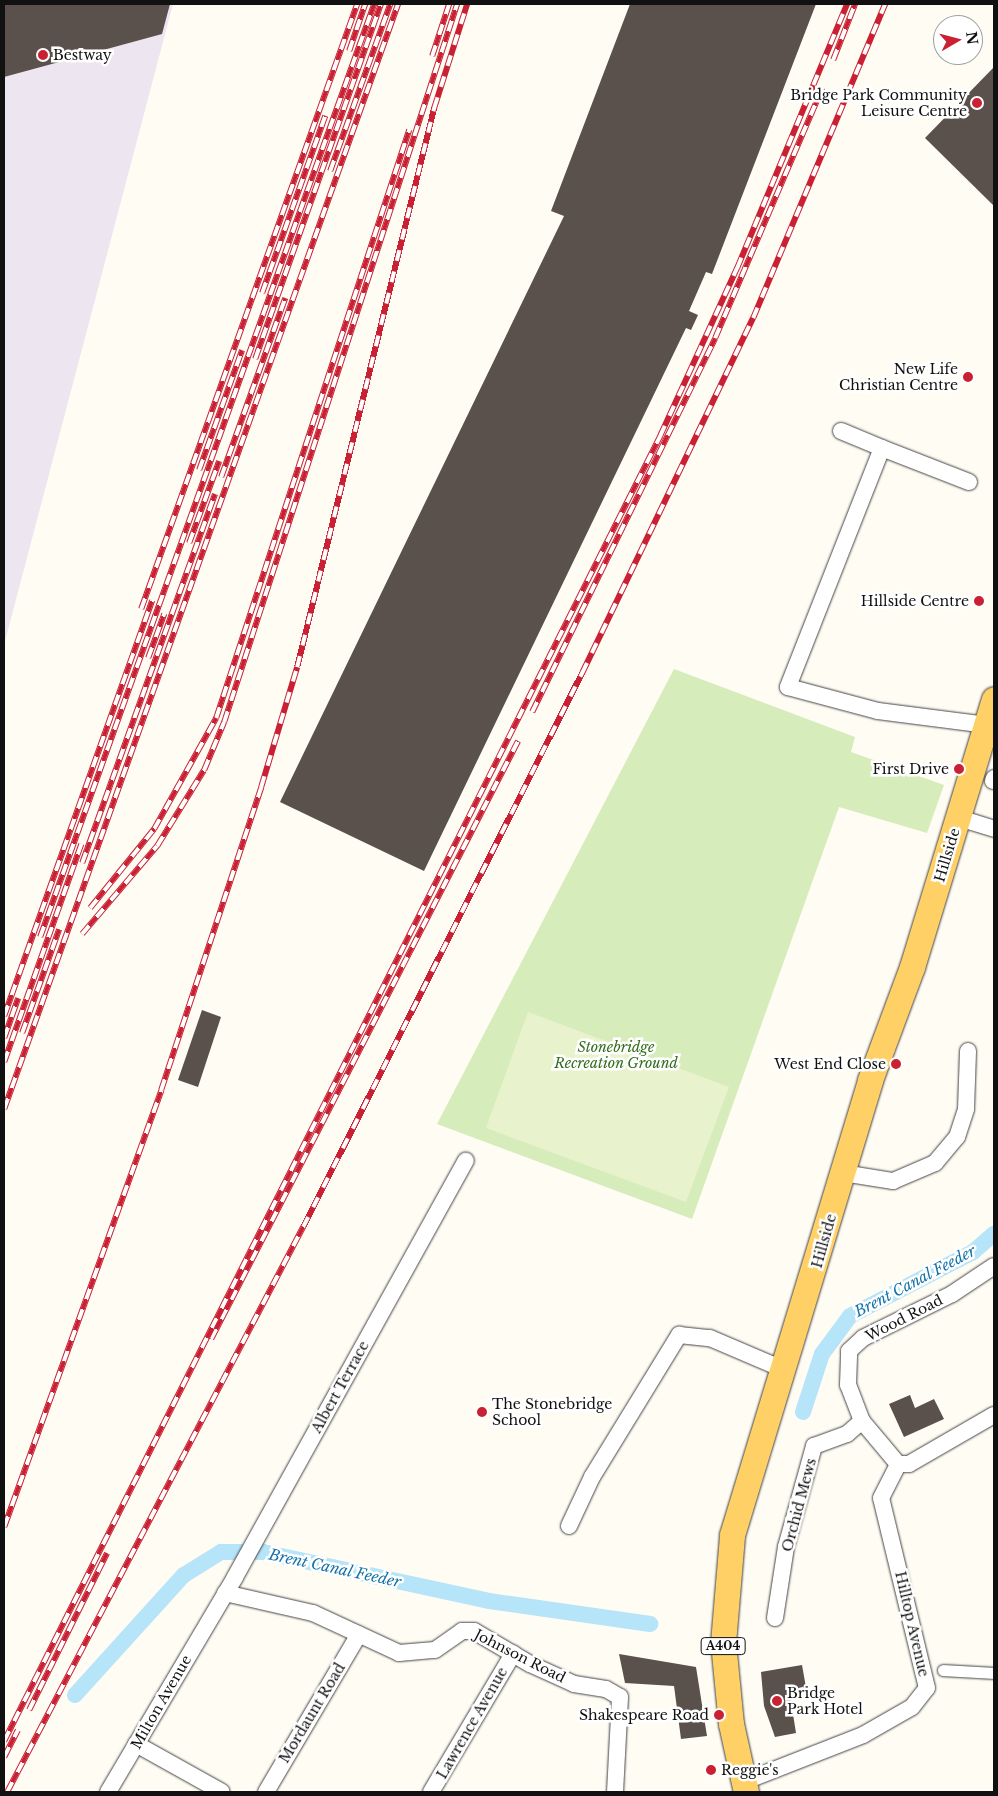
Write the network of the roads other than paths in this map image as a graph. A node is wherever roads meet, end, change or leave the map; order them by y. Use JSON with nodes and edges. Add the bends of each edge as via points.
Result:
{"nodes":[{"id":1,"x":841,"y":432,"type":"dead end"},
{"id":2,"x":882,"y":448,"type":"junction"},
{"id":3,"x":969,"y":482,"type":"dead end"},
{"id":4,"x":994,"y":699,"type":"edge"},
{"id":5,"x":986,"y":725,"type":"junction"},
{"id":6,"x":959,"y":818,"type":"junction"},
{"id":7,"x":994,"y":829,"type":"edge"},
{"id":8,"x":968,"y":1051,"type":"dead end"},
{"id":9,"x":466,"y":1161,"type":"dead end"},
{"id":10,"x":843,"y":1173,"type":"junction"},
{"id":11,"x":994,"y":1266,"type":"edge"},
{"id":12,"x":785,"y":1370,"type":"junction"},
{"id":13,"x":994,"y":1415,"type":"edge"},
{"id":14,"x":862,"y":1421,"type":"junction"},
{"id":15,"x":898,"y":1464,"type":"junction"},
{"id":16,"x":569,"y":1526,"type":"dead end"},
{"id":17,"x":225,"y":1593,"type":"junction"},
{"id":18,"x":213,"y":1612,"type":"joint"},
{"id":19,"x":775,"y":1618,"type":"dead end"},
{"id":20,"x":359,"y":1634,"type":"junction"},
{"id":21,"x":513,"y":1654,"type":"junction"},
{"id":22,"x":943,"y":1670,"type":"dead end"},
{"id":23,"x":994,"y":1674,"type":"edge"},
{"id":24,"x":136,"y":1744,"type":"junction"},
{"id":25,"x":745,"y":1787,"type":"edge"},
{"id":26,"x":108,"y":1792,"type":"edge"},
{"id":27,"x":222,"y":1792,"type":"edge"},
{"id":28,"x":266,"y":1792,"type":"edge"},
{"id":29,"x":431,"y":1792,"type":"edge"},
{"id":30,"x":615,"y":1792,"type":"edge"}],
"edges":[{"from":1,"to":2,"type":"street"},
{"from":2,"to":3,"type":"street"},
{"from":2,"to":5,"type":"street","via":[[788,686],[878,711]]},
{"from":4,"to":5,"type":"main road","name":"Hillside","number":"A404"},
{"from":5,"to":6,"type":"main road","name":"Hillside","number":"A404"},
{"from":6,"to":7,"type":"street"},
{"from":6,"to":10,"type":"main road","name":"Hillside","number":"A404"},
{"from":8,"to":10,"type":"street","via":[[966,1109],[957,1137],[935,1163],[893,1182]]},
{"from":9,"to":17,"type":"street","name":"Albert Terrace"},
{"from":10,"to":12,"type":"main road","name":"Hillside","number":"A404"},
{"from":11,"to":14,"type":"street","name":"Wood Road","via":[[952,1294],[863,1338],[849,1351],[848,1384]]},
{"from":12,"to":16,"type":"street","via":[[710,1338],[680,1334],[592,1476]]},
{"from":12,"to":25,"type":"main road","name":"Hillside","number":"A404","via":[[732,1535],[725,1577],[724,1666]]},
{"from":13,"to":15,"type":"street","via":[[909,1464]]},
{"from":14,"to":15,"type":"street","name":"Wood Road"},
{"from":14,"to":19,"type":"street","name":"Orchid Mews","via":[[847,1434],[814,1446],[786,1547]]},
{"from":15,"to":25,"type":"street","name":"Hilltop Avenue","via":[[881,1498],[927,1688],[912,1707],[863,1735]]},
{"from":17,"to":18,"type":"street","name":"Albert Terrace"},
{"from":17,"to":20,"type":"street","name":"Johnson Road","via":[[313,1613]]},
{"from":18,"to":24,"type":"street","name":"Milton Avenue"},
{"from":20,"to":21,"type":"street","name":"Johnson Road","via":[[400,1653],[434,1650],[462,1631],[474,1630]]},
{"from":20,"to":28,"type":"street","name":"Mordaunt Road"},
{"from":21,"to":29,"type":"street","name":"Lawrence Avenue"},
{"from":21,"to":30,"type":"street","name":"Johnson Road","via":[[574,1684],[620,1697]]},
{"from":22,"to":23,"type":"street"},
{"from":24,"to":26,"type":"street","name":"Milton Avenue"},
{"from":24,"to":27,"type":"street"}]}
